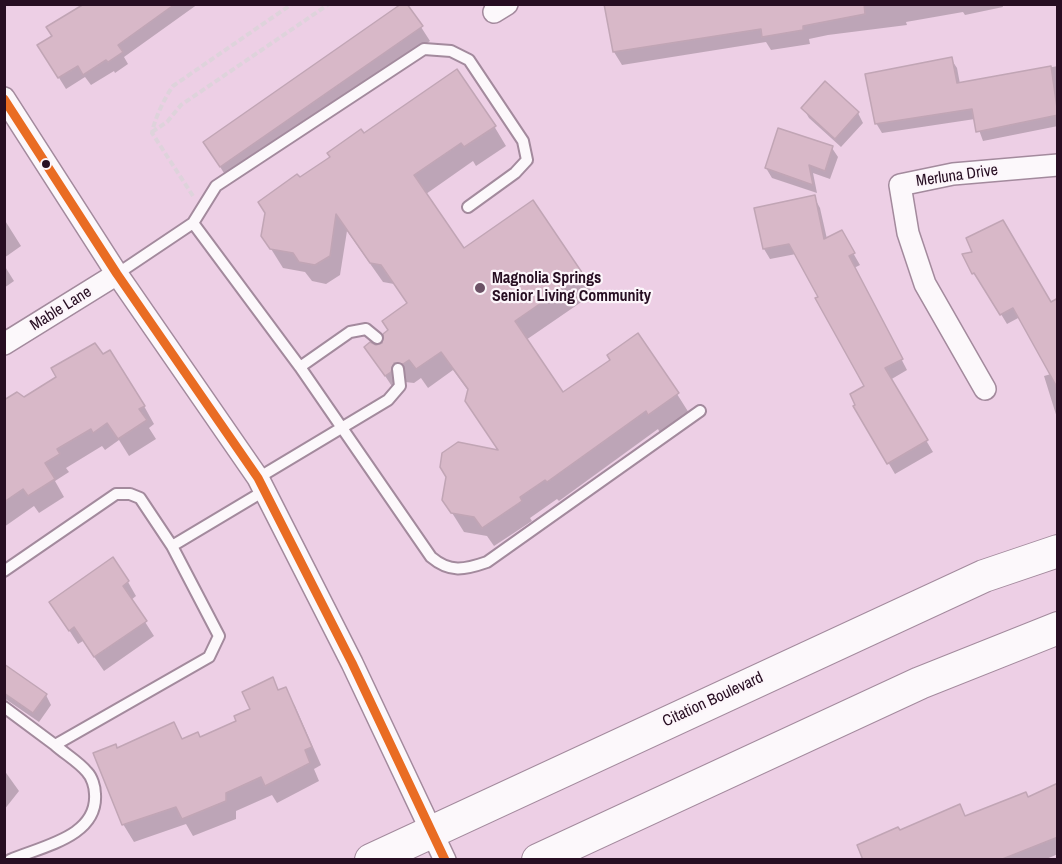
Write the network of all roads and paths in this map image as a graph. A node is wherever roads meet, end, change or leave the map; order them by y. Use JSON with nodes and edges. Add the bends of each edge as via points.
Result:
{"nodes":[{"id":1,"x":292,"y":4,"type":"edge"},
{"id":2,"x":329,"y":4,"type":"edge"},
{"id":3,"x":4,"y":98,"type":"edge"},
{"id":4,"x":152,"y":133,"type":"junction"},
{"id":5,"x":1058,"y":165,"type":"edge"},
{"id":6,"x":468,"y":207,"type":"dead end"},
{"id":7,"x":201,"y":209,"type":"junction"},
{"id":8,"x":193,"y":223,"type":"junction"},
{"id":9,"x":117,"y":274,"type":"junction"},
{"id":10,"x":377,"y":338,"type":"dead end"},
{"id":11,"x":4,"y":345,"type":"edge"},
{"id":12,"x":300,"y":367,"type":"junction"},
{"id":13,"x":398,"y":369,"type":"dead end"},
{"id":14,"x":985,"y":389,"type":"dead end"},
{"id":15,"x":700,"y":411,"type":"dead end"},
{"id":16,"x":342,"y":428,"type":"junction"},
{"id":17,"x":261,"y":484,"type":"junction"},
{"id":18,"x":172,"y":546,"type":"junction"},
{"id":19,"x":1058,"y":551,"type":"edge"},
{"id":20,"x":5,"y":569,"type":"edge"},
{"id":21,"x":1058,"y":627,"type":"edge"},
{"id":22,"x":4,"y":707,"type":"edge"},
{"id":23,"x":55,"y":745,"type":"junction"},
{"id":24,"x":431,"y":832,"type":"junction"},
{"id":25,"x":10,"y":860,"type":"edge"},
{"id":26,"x":371,"y":860,"type":"edge"},
{"id":27,"x":445,"y":860,"type":"edge"},
{"id":28,"x":538,"y":860,"type":"edge"}],
"edges":[{"from":1,"to":4,"type":"path","via":[[173,86],[153,121]]},
{"from":2,"to":4,"type":"path","via":[[181,105]]},
{"from":3,"to":9,"type":"street"},
{"from":4,"to":7,"type":"path"},
{"from":5,"to":14,"type":"street","name":"Merluna Drive","via":[[954,174],[900,185],[908,233],[925,284]]},
{"from":6,"to":7,"type":"lane","via":[[527,160],[523,141],[469,60],[451,51],[424,49],[216,186]]},
{"from":7,"to":8,"type":"lane"},
{"from":8,"to":9,"type":"lane"},
{"from":8,"to":12,"type":"lane"},
{"from":9,"to":11,"type":"street","name":"Mable Lane"},
{"from":9,"to":17,"type":"street"},
{"from":10,"to":12,"type":"lane","via":[[366,329],[350,332]]},
{"from":12,"to":16,"type":"lane"},
{"from":13,"to":16,"type":"lane","via":[[400,386],[388,400]]},
{"from":15,"to":16,"type":"lane","via":[[487,562],[465,570],[444,568],[430,557]]},
{"from":16,"to":17,"type":"lane"},
{"from":17,"to":18,"type":"lane"},
{"from":17,"to":24,"type":"street","via":[[352,663]]},
{"from":18,"to":20,"type":"lane","via":[[140,498],[116,494]]},
{"from":18,"to":23,"type":"lane","via":[[219,636],[216,647],[209,657]]},
{"from":19,"to":24,"type":"main road","name":"Citation Boulevard","via":[[984,576]]},
{"from":21,"to":28,"type":"main road","via":[[920,683]]},
{"from":22,"to":23,"type":"lane"},
{"from":23,"to":25,"type":"lane","via":[[89,773],[96,803],[91,819],[80,830]]},
{"from":24,"to":26,"type":"main road","name":"Citation Boulevard"},
{"from":24,"to":27,"type":"street"}]}
